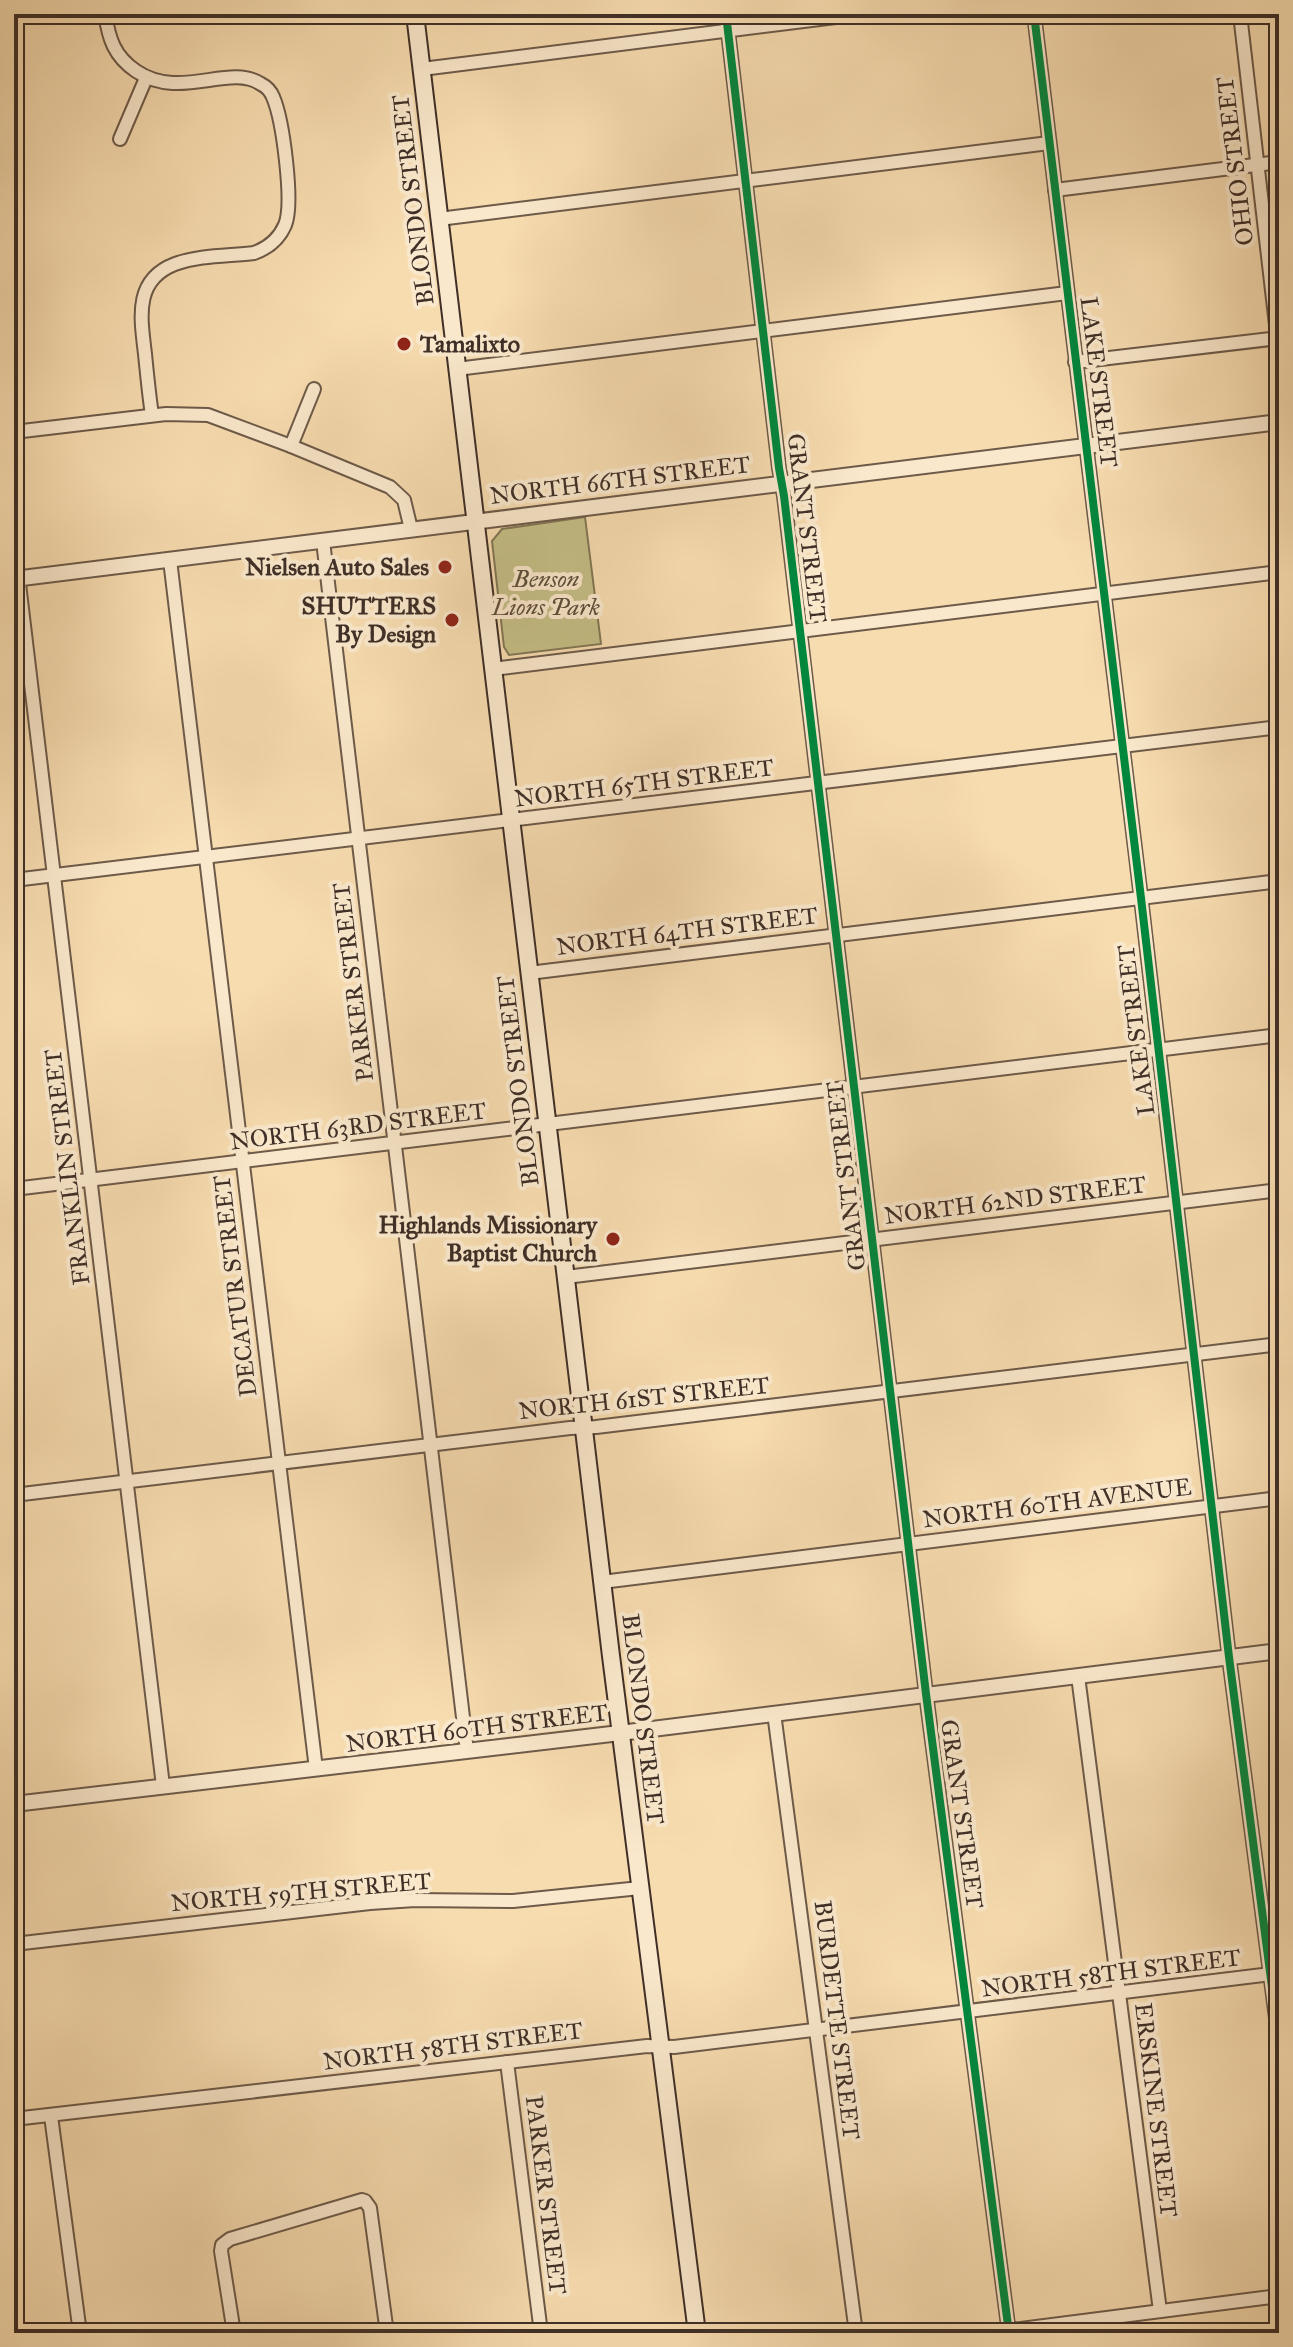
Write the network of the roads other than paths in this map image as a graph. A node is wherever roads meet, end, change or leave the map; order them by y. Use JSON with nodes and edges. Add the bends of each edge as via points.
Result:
{"nodes":[{"id":1,"x":105,"y":14,"type":"edge"},
{"id":2,"x":415,"y":14,"type":"edge"},
{"id":3,"x":726,"y":14,"type":"edge"},
{"id":4,"x":860,"y":14,"type":"edge"},
{"id":5,"x":1063,"y":14,"type":"edge"},
{"id":6,"x":1240,"y":14,"type":"edge"},
{"id":7,"x":1034,"y":16,"type":"edge"},
{"id":8,"x":728,"y":31,"type":"junction"},
{"id":9,"x":422,"y":69,"type":"junction"},
{"id":10,"x":146,"y":78,"type":"junction"},
{"id":11,"x":120,"y":139,"type":"dead end"},
{"id":12,"x":1049,"y":143,"type":"junction"},
{"id":13,"x":1279,"y":162,"type":"edge"},
{"id":14,"x":1257,"y":165,"type":"junction"},
{"id":15,"x":745,"y":181,"type":"junction"},
{"id":16,"x":1055,"y":190,"type":"junction"},
{"id":17,"x":439,"y":219,"type":"junction"},
{"id":18,"x":1067,"y":293,"type":"junction"},
{"id":19,"x":763,"y":331,"type":"junction"},
{"id":20,"x":1278,"y":342,"type":"edge"},
{"id":21,"x":1075,"y":362,"type":"junction"},
{"id":22,"x":457,"y":369,"type":"junction"},
{"id":23,"x":314,"y":389,"type":"dead end"},
{"id":24,"x":152,"y":415,"type":"junction"},
{"id":25,"x":1279,"y":422,"type":"edge"},
{"id":26,"x":14,"y":432,"type":"edge"},
{"id":27,"x":1086,"y":445,"type":"junction"},
{"id":28,"x":291,"y":446,"type":"junction"},
{"id":29,"x":782,"y":482,"type":"junction"},
{"id":30,"x":476,"y":520,"type":"junction"},
{"id":31,"x":411,"y":529,"type":"junction"},
{"id":32,"x":323,"y":541,"type":"junction"},
{"id":33,"x":14,"y":542,"type":"edge"},
{"id":34,"x":170,"y":560,"type":"junction"},
{"id":35,"x":1279,"y":572,"type":"edge"},
{"id":36,"x":16,"y":578,"type":"edge"},
{"id":37,"x":1105,"y":594,"type":"junction"},
{"id":38,"x":801,"y":631,"type":"junction"},
{"id":39,"x":493,"y":669,"type":"junction"},
{"id":40,"x":1279,"y":727,"type":"edge"},
{"id":41,"x":1123,"y":746,"type":"junction"},
{"id":42,"x":819,"y":783,"type":"junction"},
{"id":43,"x":511,"y":821,"type":"junction"},
{"id":44,"x":358,"y":839,"type":"junction"},
{"id":45,"x":206,"y":857,"type":"junction"},
{"id":46,"x":53,"y":876,"type":"junction"},
{"id":47,"x":14,"y":880,"type":"edge"},
{"id":48,"x":1279,"y":881,"type":"edge"},
{"id":49,"x":1141,"y":898,"type":"junction"},
{"id":50,"x":837,"y":935,"type":"junction"},
{"id":51,"x":529,"y":973,"type":"junction"},
{"id":52,"x":1279,"y":1035,"type":"edge"},
{"id":53,"x":1159,"y":1050,"type":"junction"},
{"id":54,"x":855,"y":1087,"type":"junction"},
{"id":55,"x":548,"y":1125,"type":"junction"},
{"id":56,"x":395,"y":1143,"type":"junction"},
{"id":57,"x":242,"y":1162,"type":"junction"},
{"id":58,"x":90,"y":1180,"type":"junction"},
{"id":59,"x":14,"y":1189,"type":"edge"},
{"id":60,"x":1279,"y":1190,"type":"edge"},
{"id":61,"x":1176,"y":1202,"type":"junction"},
{"id":62,"x":874,"y":1239,"type":"junction"},
{"id":63,"x":566,"y":1277,"type":"junction"},
{"id":64,"x":1279,"y":1344,"type":"edge"},
{"id":65,"x":1194,"y":1354,"type":"junction"},
{"id":66,"x":891,"y":1391,"type":"junction"},
{"id":67,"x":584,"y":1428,"type":"junction"},
{"id":68,"x":431,"y":1445,"type":"junction"},
{"id":69,"x":279,"y":1462,"type":"junction"},
{"id":70,"x":127,"y":1481,"type":"junction"},
{"id":71,"x":14,"y":1495,"type":"edge"},
{"id":72,"x":1279,"y":1498,"type":"edge"},
{"id":73,"x":1212,"y":1506,"type":"junction"},
{"id":74,"x":908,"y":1543,"type":"junction"},
{"id":75,"x":602,"y":1582,"type":"junction"},
{"id":76,"x":1279,"y":1651,"type":"edge"},
{"id":77,"x":1229,"y":1657,"type":"junction"},
{"id":78,"x":1078,"y":1676,"type":"junction"},
{"id":79,"x":926,"y":1694,"type":"junction"},
{"id":80,"x":774,"y":1713,"type":"junction"},
{"id":81,"x":620,"y":1733,"type":"junction"},
{"id":82,"x":467,"y":1751,"type":"junction"},
{"id":83,"x":316,"y":1769,"type":"junction"},
{"id":84,"x":163,"y":1786,"type":"junction"},
{"id":85,"x":14,"y":1804,"type":"edge"},
{"id":86,"x":640,"y":1888,"type":"junction"},
{"id":87,"x":14,"y":1944,"type":"edge"},
{"id":88,"x":1275,"y":1973,"type":"edge"},
{"id":89,"x":1118,"y":1992,"type":"junction"},
{"id":90,"x":968,"y":2011,"type":"junction"},
{"id":91,"x":816,"y":2029,"type":"junction"},
{"id":92,"x":1279,"y":2041,"type":"edge"},
{"id":93,"x":661,"y":2047,"type":"junction"},
{"id":94,"x":507,"y":2062,"type":"junction"},
{"id":95,"x":51,"y":2116,"type":"junction"},
{"id":96,"x":14,"y":2119,"type":"edge"},
{"id":97,"x":1279,"y":2296,"type":"edge"},
{"id":98,"x":1160,"y":2311,"type":"junction"},
{"id":99,"x":1008,"y":2332,"type":"edge"},
{"id":100,"x":80,"y":2333,"type":"edge"},
{"id":101,"x":234,"y":2333,"type":"edge"},
{"id":102,"x":387,"y":2333,"type":"edge"},
{"id":103,"x":541,"y":2333,"type":"edge"},
{"id":104,"x":697,"y":2333,"type":"edge"},
{"id":105,"x":856,"y":2333,"type":"edge"},
{"id":106,"x":988,"y":2333,"type":"edge"}],
"edges":[{"from":1,"to":10,"type":"street","via":[[114,51]]},
{"from":2,"to":9,"type":"main road","name":"BLONDO STREET"},
{"from":3,"to":8,"type":"street","name":"GRANT STREET"},
{"from":4,"to":8,"type":"street"},
{"from":5,"to":7,"type":"street"},
{"from":6,"to":14,"type":"street","name":"OHIO STREET"},
{"from":7,"to":12,"type":"street","name":"LAKE STREET"},
{"from":8,"to":9,"type":"street"},
{"from":8,"to":15,"type":"street","name":"GRANT STREET"},
{"from":9,"to":17,"type":"main road","name":"BLONDO STREET"},
{"from":10,"to":11,"type":"street"},
{"from":10,"to":24,"type":"street","via":[[177,84],[244,79],[267,88],[278,114],[289,201],[284,228],[264,250],[178,263],[151,281],[141,316]]},
{"from":12,"to":15,"type":"street"},
{"from":12,"to":16,"type":"street","name":"LAKE STREET"},
{"from":13,"to":14,"type":"street"},
{"from":14,"to":16,"type":"street"},
{"from":14,"to":20,"type":"street","name":"OHIO STREET"},
{"from":15,"to":17,"type":"street"},
{"from":15,"to":19,"type":"street","name":"GRANT STREET"},
{"from":16,"to":18,"type":"street","name":"LAKE STREET"},
{"from":17,"to":22,"type":"main road","name":"BLONDO STREET"},
{"from":18,"to":19,"type":"street"},
{"from":18,"to":21,"type":"street","name":"LAKE STREET"},
{"from":19,"to":22,"type":"street"},
{"from":19,"to":29,"type":"street","name":"GRANT STREET"},
{"from":20,"to":21,"type":"street"},
{"from":21,"to":27,"type":"street","name":"LAKE STREET"},
{"from":22,"to":30,"type":"main road","name":"BLONDO STREET"},
{"from":23,"to":28,"type":"street"},
{"from":24,"to":26,"type":"street"},
{"from":24,"to":28,"type":"street","via":[[208,415]]},
{"from":25,"to":27,"type":"street","name":"NORTH 66TH STREET"},
{"from":27,"to":29,"type":"street","name":"NORTH 66TH STREET"},
{"from":27,"to":37,"type":"street","name":"LAKE STREET"},
{"from":28,"to":31,"type":"street","via":[[390,487],[404,500]]},
{"from":29,"to":30,"type":"street","name":"NORTH 66TH STREET"},
{"from":29,"to":38,"type":"street","name":"GRANT STREET"},
{"from":30,"to":31,"type":"street","name":"NORTH 66TH STREET"},
{"from":30,"to":39,"type":"main road","name":"BLONDO STREET"},
{"from":31,"to":32,"type":"street","name":"NORTH 66TH STREET"},
{"from":32,"to":34,"type":"street","name":"NORTH 66TH STREET"},
{"from":32,"to":44,"type":"street","name":"PARKER STREET"},
{"from":33,"to":36,"type":"street","name":"FRANKLIN STREET"},
{"from":34,"to":36,"type":"street","name":"NORTH 66TH STREET"},
{"from":34,"to":45,"type":"street","name":"DECATUR STREET"},
{"from":35,"to":37,"type":"street"},
{"from":36,"to":46,"type":"street","name":"FRANKLIN STREET"},
{"from":37,"to":38,"type":"street"},
{"from":37,"to":41,"type":"street","name":"LAKE STREET"},
{"from":38,"to":39,"type":"street"},
{"from":38,"to":42,"type":"street","name":"GRANT STREET"},
{"from":39,"to":43,"type":"main road","name":"BLONDO STREET"},
{"from":40,"to":41,"type":"street","name":"NORTH 65TH STREET"},
{"from":41,"to":42,"type":"street","name":"NORTH 65TH STREET"},
{"from":41,"to":49,"type":"street","name":"LAKE STREET"},
{"from":42,"to":43,"type":"street","name":"NORTH 65TH STREET"},
{"from":42,"to":50,"type":"street","name":"GRANT STREET"},
{"from":43,"to":44,"type":"street","name":"NORTH 65TH STREET"},
{"from":43,"to":51,"type":"main road","name":"BLONDO STREET"},
{"from":44,"to":45,"type":"street","name":"NORTH 65TH STREET"},
{"from":44,"to":56,"type":"street","name":"PARKER STREET"},
{"from":45,"to":46,"type":"street","name":"NORTH 65TH STREET"},
{"from":45,"to":57,"type":"street","name":"DECATUR STREET"},
{"from":46,"to":47,"type":"street","name":"NORTH 65TH STREET"},
{"from":46,"to":58,"type":"street","name":"FRANKLIN STREET"},
{"from":48,"to":49,"type":"street","name":"NORTH 64TH STREET"},
{"from":49,"to":50,"type":"street","name":"NORTH 64TH STREET"},
{"from":49,"to":53,"type":"street","name":"LAKE STREET"},
{"from":50,"to":51,"type":"street","name":"NORTH 64TH STREET"},
{"from":50,"to":54,"type":"street","name":"GRANT STREET"},
{"from":51,"to":55,"type":"main road","name":"BLONDO STREET"},
{"from":52,"to":53,"type":"street","name":"NORTH 63RD STREET"},
{"from":53,"to":54,"type":"street","name":"NORTH 63RD STREET"},
{"from":53,"to":61,"type":"street","name":"LAKE STREET"},
{"from":54,"to":55,"type":"street","name":"NORTH 63RD STREET"},
{"from":54,"to":62,"type":"street","name":"GRANT STREET"},
{"from":55,"to":56,"type":"street","name":"NORTH 63RD STREET"},
{"from":55,"to":63,"type":"main road","name":"BLONDO STREET"},
{"from":56,"to":57,"type":"street","name":"NORTH 63RD STREET"},
{"from":56,"to":68,"type":"street","name":"PARKER STREET"},
{"from":57,"to":58,"type":"street","name":"NORTH 63RD STREET"},
{"from":57,"to":69,"type":"street","name":"DECATUR STREET"},
{"from":58,"to":59,"type":"street","name":"NORTH 63RD STREET"},
{"from":58,"to":70,"type":"street","name":"FRANKLIN STREET"},
{"from":60,"to":61,"type":"street","name":"NORTH 62ND STREET"},
{"from":61,"to":62,"type":"street","name":"NORTH 62ND STREET"},
{"from":61,"to":65,"type":"street","name":"LAKE STREET"},
{"from":62,"to":63,"type":"street","name":"NORTH 62ND STREET"},
{"from":62,"to":66,"type":"street","name":"GRANT STREET"},
{"from":63,"to":67,"type":"main road","name":"BLONDO STREET"},
{"from":64,"to":65,"type":"street","name":"NORTH 61ST STREET"},
{"from":65,"to":66,"type":"street","name":"NORTH 61ST STREET"},
{"from":65,"to":73,"type":"street","name":"LAKE STREET"},
{"from":66,"to":67,"type":"street","name":"NORTH 61ST STREET"},
{"from":66,"to":74,"type":"street","name":"GRANT STREET"},
{"from":67,"to":68,"type":"street","name":"NORTH 61ST STREET"},
{"from":67,"to":75,"type":"main road","name":"BLONDO STREET"},
{"from":68,"to":69,"type":"street","name":"NORTH 61ST STREET"},
{"from":68,"to":82,"type":"street","name":"PARKER STREET"},
{"from":69,"to":70,"type":"street","name":"NORTH 61ST STREET"},
{"from":69,"to":83,"type":"street","name":"DECATUR STREET"},
{"from":70,"to":71,"type":"street","name":"NORTH 61ST STREET"},
{"from":70,"to":84,"type":"street","name":"FRANKLIN STREET"},
{"from":72,"to":73,"type":"street","name":"NORTH 60TH AVENUE"},
{"from":73,"to":74,"type":"street","name":"NORTH 60TH AVENUE"},
{"from":73,"to":77,"type":"street","name":"LAKE STREET"},
{"from":74,"to":75,"type":"street","name":"NORTH 60TH AVENUE"},
{"from":74,"to":79,"type":"street","name":"GRANT STREET"},
{"from":75,"to":81,"type":"main road","name":"BLONDO STREET"},
{"from":76,"to":77,"type":"street","name":"NORTH 60TH STREET"},
{"from":77,"to":78,"type":"street","name":"NORTH 60TH STREET"},
{"from":77,"to":88,"type":"street","name":"LAKE STREET"},
{"from":78,"to":79,"type":"street","name":"NORTH 60TH STREET"},
{"from":78,"to":89,"type":"street","name":"ERSKINE STREET"},
{"from":79,"to":80,"type":"street","name":"NORTH 60TH STREET"},
{"from":79,"to":90,"type":"street","name":"GRANT STREET"},
{"from":80,"to":81,"type":"street","name":"NORTH 60TH STREET"},
{"from":80,"to":91,"type":"street","name":"BURDETTE STREET"},
{"from":81,"to":82,"type":"street","name":"NORTH 60TH STREET"},
{"from":81,"to":86,"type":"main road","name":"BLONDO STREET"},
{"from":82,"to":83,"type":"street","name":"NORTH 60TH STREET"},
{"from":83,"to":84,"type":"street","name":"NORTH 60TH STREET"},
{"from":84,"to":85,"type":"street","name":"NORTH 60TH STREET"},
{"from":86,"to":87,"type":"street","name":"NORTH 59TH STREET","via":[[513,1901],[370,1903]]},
{"from":86,"to":93,"type":"main road","name":"BLONDO STREET"},
{"from":88,"to":89,"type":"street","name":"NORTH 58TH STREET"},
{"from":88,"to":92,"type":"street","name":"LAKE STREET"},
{"from":89,"to":90,"type":"street","name":"NORTH 58TH STREET"},
{"from":89,"to":98,"type":"street","name":"ERSKINE STREET"},
{"from":90,"to":91,"type":"street","name":"NORTH 58TH STREET"},
{"from":90,"to":99,"type":"street","name":"GRANT STREET"},
{"from":91,"to":93,"type":"street","name":"NORTH 58TH STREET"},
{"from":91,"to":105,"type":"street","name":"BURDETTE STREET"},
{"from":93,"to":94,"type":"street","name":"NORTH 58TH STREET"},
{"from":93,"to":104,"type":"main road","name":"BLONDO STREET"},
{"from":94,"to":95,"type":"street","name":"NORTH 58TH STREET"},
{"from":94,"to":103,"type":"street","name":"PARKER STREET"},
{"from":95,"to":96,"type":"street","name":"NORTH 58TH STREET"},
{"from":95,"to":100,"type":"street"},
{"from":97,"to":98,"type":"street"},
{"from":98,"to":99,"type":"street"},
{"from":99,"to":106,"type":"street"},
{"from":101,"to":102,"type":"street","via":[[222,2245],[353,2201],[365,2201],[370,2208]]}]}
